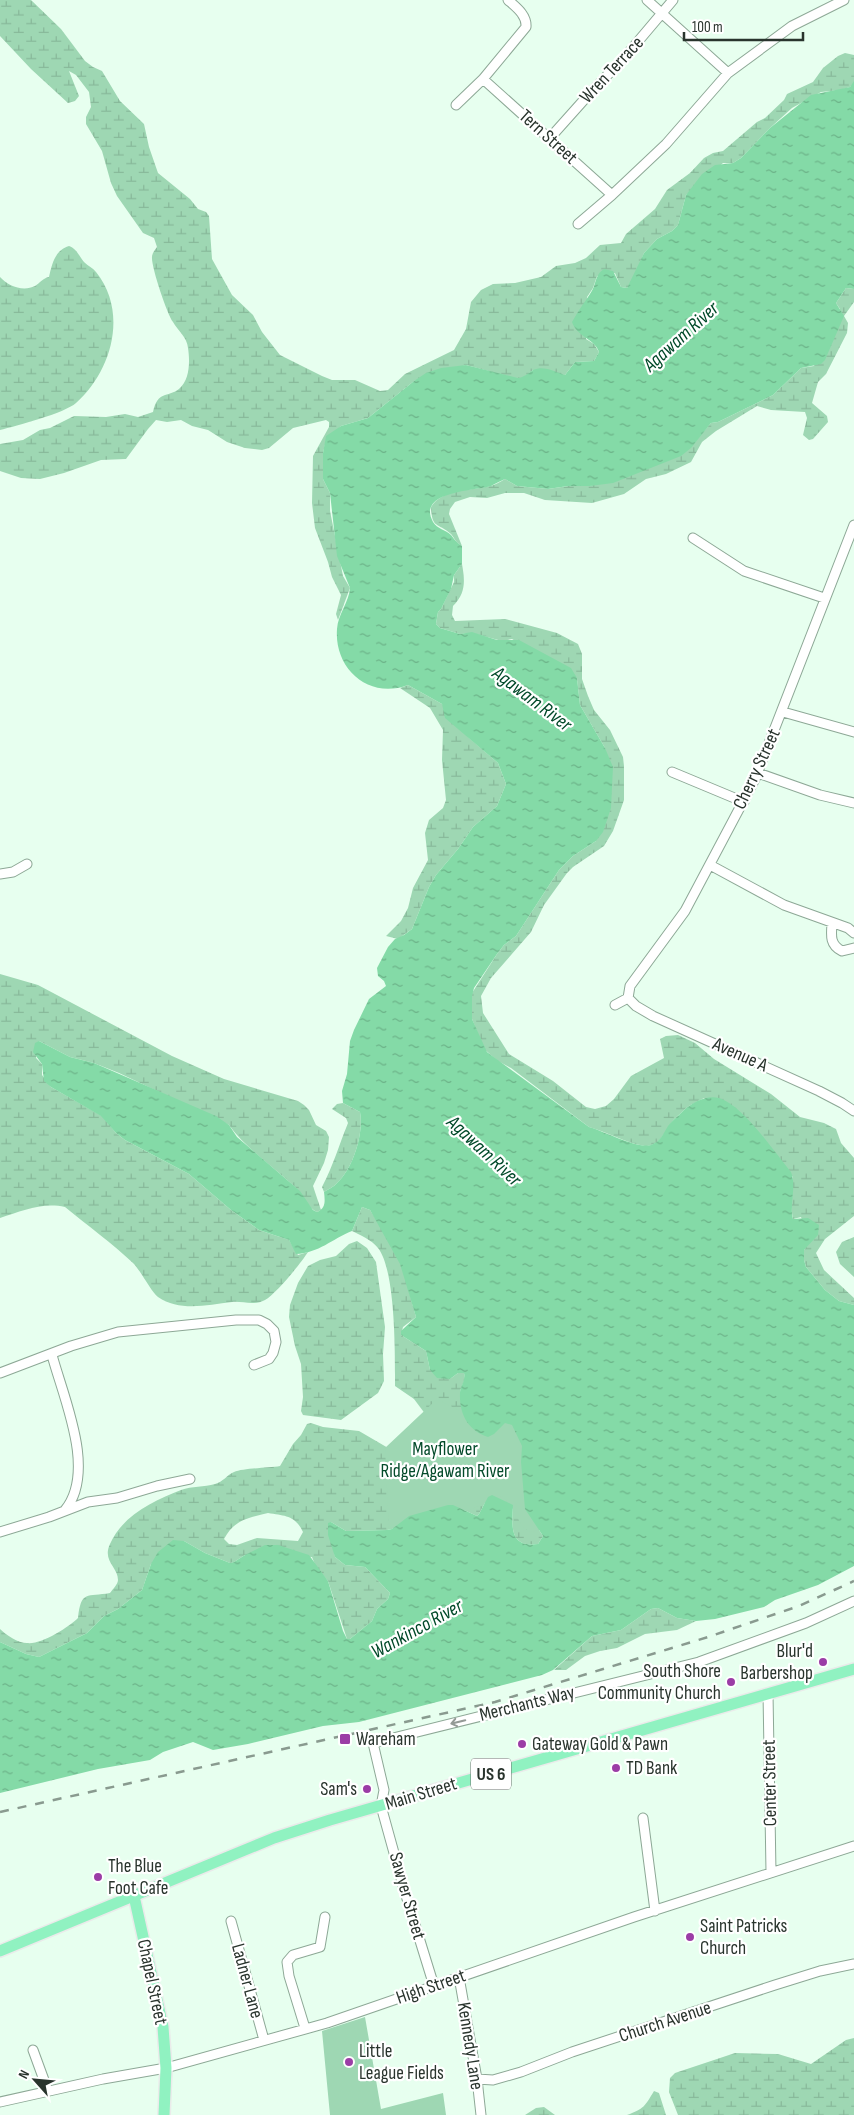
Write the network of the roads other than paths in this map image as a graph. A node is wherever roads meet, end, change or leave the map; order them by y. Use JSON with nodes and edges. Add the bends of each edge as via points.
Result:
{"nodes":[{"id":1,"x":508,"y":0,"type":"edge"},
{"id":2,"x":648,"y":0,"type":"edge"},
{"id":3,"x":673,"y":0,"type":"edge"},
{"id":4,"x":844,"y":0,"type":"edge"},
{"id":5,"x":663,"y":13,"type":"junction"},
{"id":6,"x":728,"y":72,"type":"junction"},
{"id":7,"x":483,"y":79,"type":"junction"},
{"id":8,"x":456,"y":105,"type":"dead end"},
{"id":9,"x":549,"y":139,"type":"junction"},
{"id":10,"x":612,"y":195,"type":"junction"},
{"id":11,"x":578,"y":224,"type":"dead end"},
{"id":12,"x":854,"y":524,"type":"edge"},
{"id":13,"x":693,"y":538,"type":"dead end"},
{"id":14,"x":824,"y":598,"type":"junction"},
{"id":15,"x":783,"y":712,"type":"junction"},
{"id":16,"x":854,"y":732,"type":"edge"},
{"id":17,"x":672,"y":772,"type":"dead end"},
{"id":18,"x":758,"y":773,"type":"junction"},
{"id":19,"x":744,"y":802,"type":"junction"},
{"id":20,"x":854,"y":803,"type":"edge"},
{"id":21,"x":27,"y":864,"type":"dead end"},
{"id":22,"x":710,"y":865,"type":"junction"},
{"id":23,"x":0,"y":874,"type":"edge"},
{"id":24,"x":832,"y":924,"type":"junction"},
{"id":25,"x":854,"y":933,"type":"edge"},
{"id":26,"x":854,"y":948,"type":"edge"},
{"id":27,"x":628,"y":998,"type":"junction"},
{"id":28,"x":615,"y":1005,"type":"dead end"},
{"id":29,"x":854,"y":1111,"type":"edge"},
{"id":30,"x":52,"y":1355,"type":"junction"},
{"id":31,"x":254,"y":1366,"type":"dead end"},
{"id":32,"x":0,"y":1373,"type":"edge"},
{"id":33,"x":190,"y":1479,"type":"dead end"},
{"id":34,"x":64,"y":1510,"type":"junction"},
{"id":35,"x":0,"y":1532,"type":"edge"},
{"id":36,"x":854,"y":1602,"type":"edge"},
{"id":37,"x":854,"y":1669,"type":"edge"},
{"id":38,"x":768,"y":1693,"type":"junction"},
{"id":39,"x":382,"y":1806,"type":"junction"},
{"id":40,"x":643,"y":1818,"type":"dead end"},
{"id":41,"x":854,"y":1846,"type":"edge"},
{"id":42,"x":771,"y":1872,"type":"junction"},
{"id":43,"x":134,"y":1896,"type":"junction"},
{"id":44,"x":655,"y":1911,"type":"junction"},
{"id":45,"x":325,"y":1917,"type":"dead end"},
{"id":46,"x":231,"y":1921,"type":"dead end"},
{"id":47,"x":0,"y":1951,"type":"edge"},
{"id":48,"x":854,"y":1964,"type":"edge"},
{"id":49,"x":459,"y":1977,"type":"junction"},
{"id":50,"x":434,"y":1986,"type":"junction"},
{"id":51,"x":305,"y":2028,"type":"junction"},
{"id":52,"x":264,"y":2040,"type":"junction"},
{"id":53,"x":33,"y":2050,"type":"dead end"},
{"id":54,"x":166,"y":2068,"type":"junction"},
{"id":55,"x":477,"y":2079,"type":"junction"},
{"id":56,"x":48,"y":2092,"type":"junction"},
{"id":57,"x":0,"y":2102,"type":"edge"},
{"id":58,"x":164,"y":2115,"type":"edge"},
{"id":59,"x":481,"y":2115,"type":"edge"}],
"edges":[{"from":1,"to":7,"type":"street","via":[[523,15],[526,27]]},
{"from":2,"to":5,"type":"street"},
{"from":3,"to":5,"type":"street","name":"Wren Terrace"},
{"from":4,"to":6,"type":"street","via":[[792,26]]},
{"from":5,"to":6,"type":"street"},
{"from":5,"to":9,"type":"street","name":"Wren Terrace"},
{"from":6,"to":10,"type":"street","via":[[682,128]]},
{"from":7,"to":8,"type":"street"},
{"from":7,"to":9,"type":"street","name":"Tern Street"},
{"from":9,"to":10,"type":"street","name":"Tern Street"},
{"from":10,"to":11,"type":"street"},
{"from":12,"to":14,"type":"street","name":"Cherry Street"},
{"from":13,"to":14,"type":"street","via":[[744,571]]},
{"from":14,"to":15,"type":"street","name":"Cherry Street"},
{"from":15,"to":16,"type":"street"},
{"from":15,"to":18,"type":"street","name":"Cherry Street"},
{"from":17,"to":19,"type":"street"},
{"from":18,"to":19,"type":"street","name":"Cherry Street"},
{"from":18,"to":20,"type":"street","via":[[820,795]]},
{"from":19,"to":22,"type":"street","name":"Cherry Street"},
{"from":21,"to":23,"type":"street","via":[[13,872]]},
{"from":22,"to":24,"type":"street","via":[[784,905]]},
{"from":22,"to":27,"type":"street","name":"Cherry Street","via":[[679,919],[630,986]]},
{"from":24,"to":25,"type":"street"},
{"from":24,"to":26,"type":"street","via":[[831,940],[836,948],[842,951]]},
{"from":27,"to":28,"type":"street"},
{"from":27,"to":29,"type":"street","name":"Avenue A","via":[[645,1012],[796,1080]]},
{"from":30,"to":31,"type":"street","via":[[128,1330],[254,1320],[270,1326],[276,1342],[269,1359]]},
{"from":30,"to":32,"type":"street"},
{"from":30,"to":34,"type":"street","via":[[76,1445],[76,1485]]},
{"from":33,"to":34,"type":"street"},
{"from":34,"to":35,"type":"street"},
{"from":36,"to":39,"type":"street","name":"Merchants Way","one_way":true,"via":[[720,1656],[373,1743],[384,1790]]},
{"from":37,"to":38,"type":"main road","name":"Main Street","number":"US 6"},
{"from":38,"to":39,"type":"main road","name":"Main Street","number":"US 6"},
{"from":38,"to":42,"type":"street","name":"Center Street"},
{"from":39,"to":43,"type":"main road","name":"Main Street","number":"US 6","via":[[274,1838]]},
{"from":39,"to":50,"type":"street","name":"Sawyer Street"},
{"from":40,"to":44,"type":"street"},
{"from":41,"to":42,"type":"street","name":"High Street"},
{"from":42,"to":44,"type":"street","name":"High Street"},
{"from":43,"to":47,"type":"main road","name":"Main Street"},
{"from":43,"to":54,"type":"main road","name":"Chapel Street","via":[[163,2027]]},
{"from":44,"to":49,"type":"street","name":"High Street"},
{"from":45,"to":51,"type":"street","via":[[320,1947],[293,1955],[288,1962],[289,1976]]},
{"from":46,"to":52,"type":"street","name":"Ladner Lane"},
{"from":48,"to":55,"type":"street","name":"Church Avenue","via":[[781,1983],[521,2072],[493,2080]]},
{"from":49,"to":50,"type":"street","name":"High Street"},
{"from":49,"to":55,"type":"street","name":"Kennedy Lane"},
{"from":50,"to":51,"type":"street","name":"High Street"},
{"from":51,"to":52,"type":"street","name":"High Street"},
{"from":52,"to":54,"type":"street","name":"High Street"},
{"from":53,"to":56,"type":"street"},
{"from":54,"to":56,"type":"street","name":"High Street"},
{"from":54,"to":58,"type":"main road","name":"Chapel Street"},
{"from":55,"to":59,"type":"street","name":"Kennedy Lane"},
{"from":56,"to":57,"type":"street","name":"High Street"}]}
